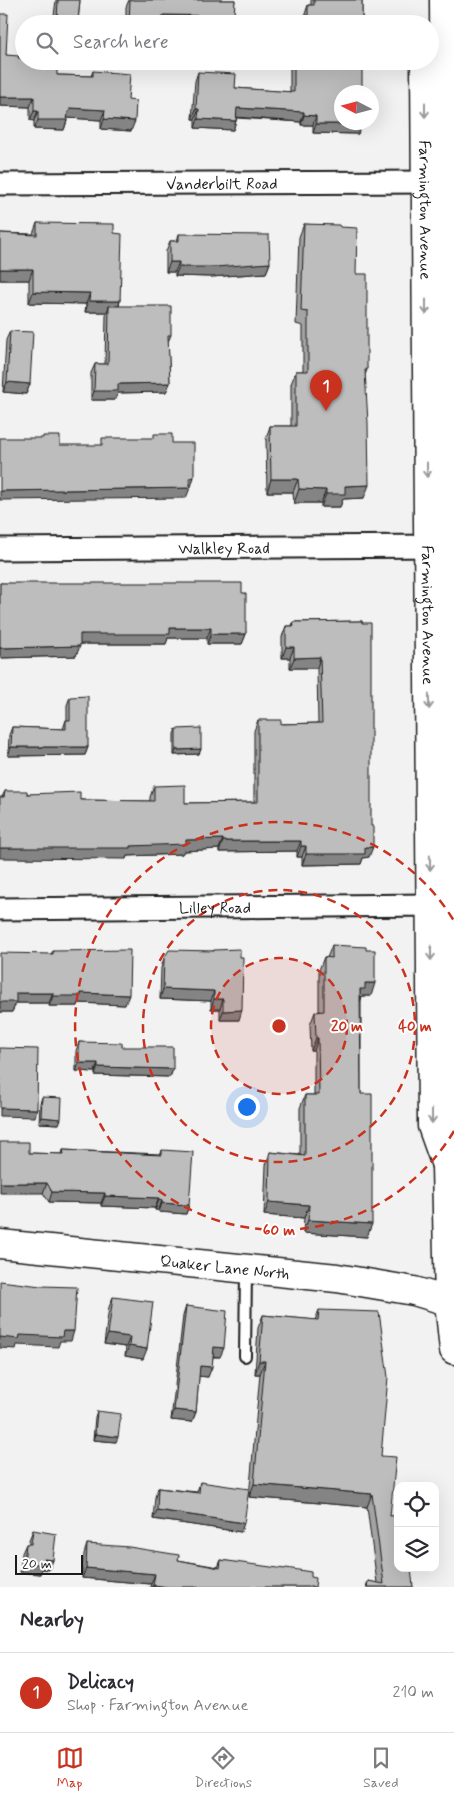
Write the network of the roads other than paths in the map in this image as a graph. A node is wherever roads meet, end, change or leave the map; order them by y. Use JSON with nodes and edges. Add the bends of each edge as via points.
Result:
{"nodes":[{"id":1,"x":426,"y":70,"type":"edge"},
{"id":2,"x":436,"y":70,"type":"edge"},
{"id":3,"x":435,"y":182,"type":"junction"},
{"id":4,"x":0,"y":184,"type":"edge"},
{"id":5,"x":438,"y":546,"type":"junction"},
{"id":6,"x":0,"y":549,"type":"edge"},
{"id":7,"x":453,"y":744,"type":"edge"},
{"id":8,"x":446,"y":907,"type":"edge"},
{"id":9,"x":0,"y":909,"type":"edge"},
{"id":10,"x":0,"y":1244,"type":"edge"},
{"id":11,"x":246,"y":1269,"type":"junction"},
{"id":12,"x":452,"y":1303,"type":"edge"},
{"id":13,"x":454,"y":1350,"type":"edge"},
{"id":14,"x":245,"y":1356,"type":"dead end"}],
"edges":[{"from":1,"to":3,"type":"main road","name":"Farmington Avenue","one_way":true},
{"from":2,"to":3,"type":"main road","name":"Farmington Avenue"},
{"from":3,"to":4,"type":"street","name":"Vanderbilt Road"},
{"from":3,"to":5,"type":"main road","name":"Farmington Avenue"},
{"from":5,"to":6,"type":"street","name":"Walkley Road"},
{"from":5,"to":7,"type":"main road","name":"Farmington Avenue"},
{"from":5,"to":8,"type":"main road","name":"Farmington Avenue","one_way":true},
{"from":7,"to":8,"type":"main road","name":"Farmington Avenue"},
{"from":8,"to":9,"type":"street","name":"Lilley Road"},
{"from":8,"to":12,"type":"main road","name":"Farmington Avenue","via":[[453,1123],[446,1165]]},
{"from":10,"to":11,"type":"main road","name":"Quaker Lane North"},
{"from":11,"to":12,"type":"main road","name":"Quaker Lane North","via":[[337,1278],[414,1291]]},
{"from":11,"to":14,"type":"lane"},
{"from":12,"to":13,"type":"main road","name":"Farmington Avenue"}]}
